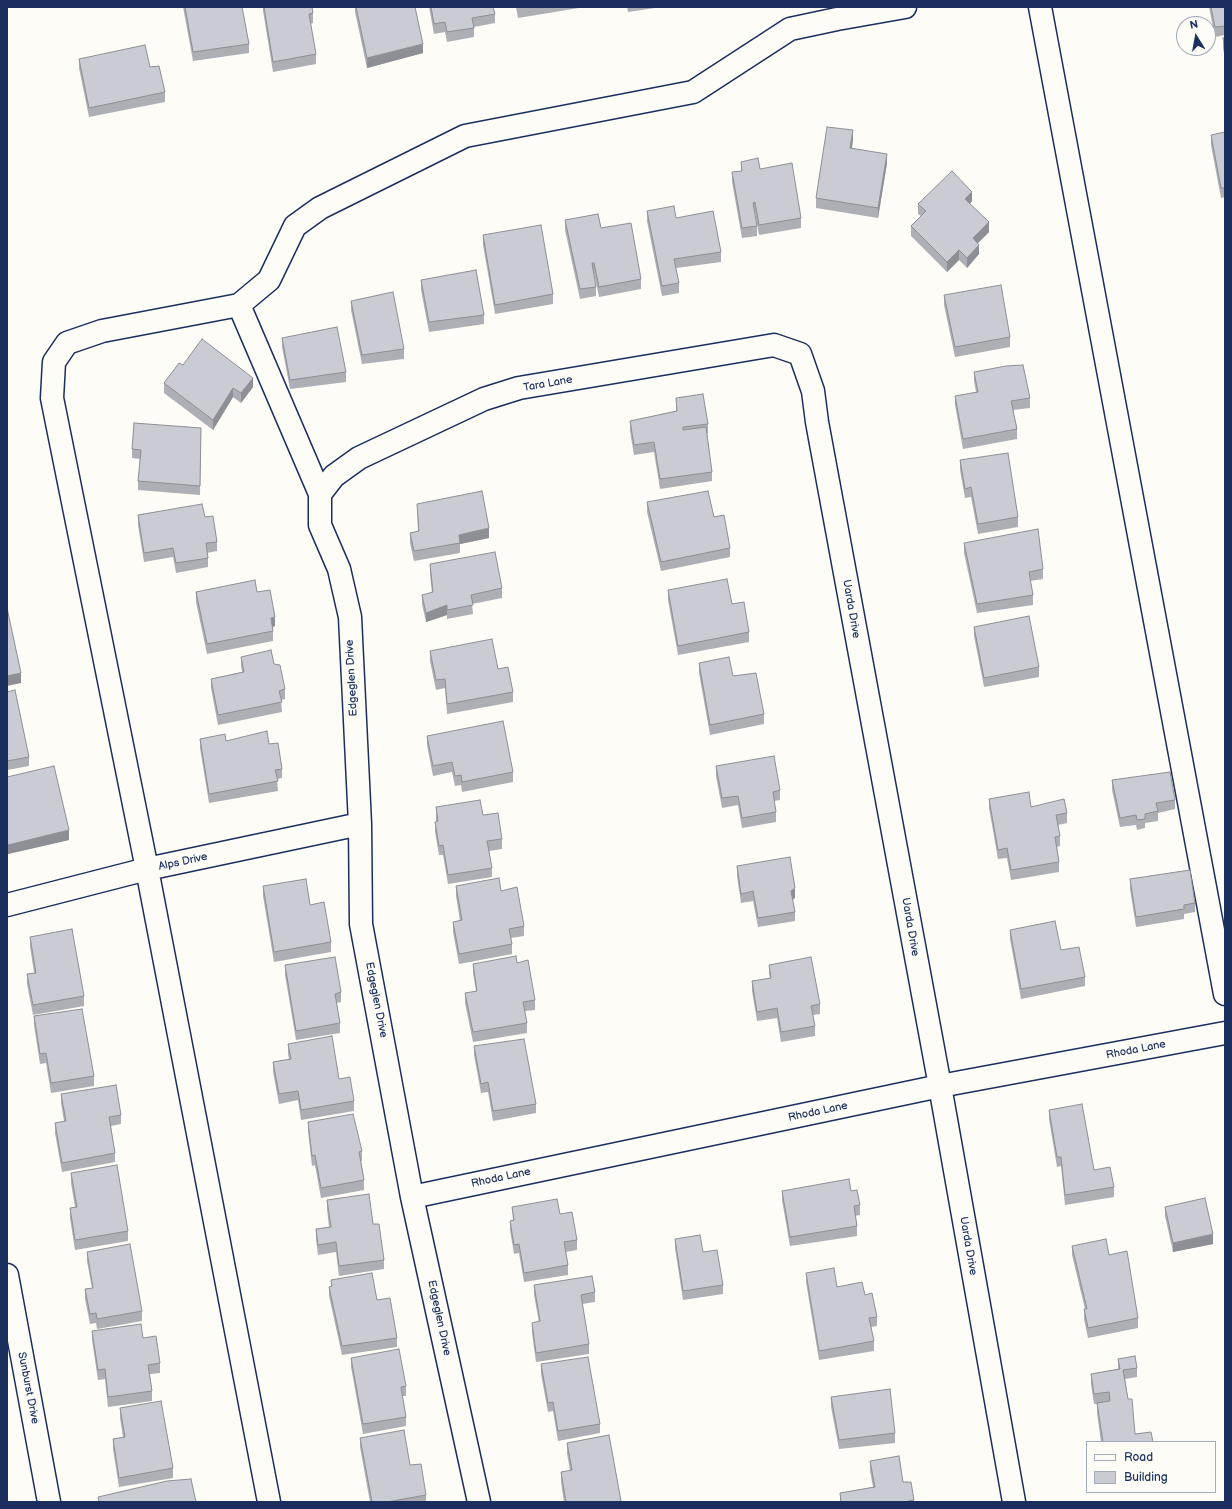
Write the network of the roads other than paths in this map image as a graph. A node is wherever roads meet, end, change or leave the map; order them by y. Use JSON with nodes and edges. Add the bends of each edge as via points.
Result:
{"nodes":[{"id":1,"x":905,"y":7,"type":"edge"},
{"id":2,"x":1040,"y":7,"type":"edge"},
{"id":3,"x":239,"y":305,"type":"junction"},
{"id":4,"x":800,"y":354,"type":"joint"},
{"id":5,"x":320,"y":494,"type":"junction"},
{"id":6,"x":360,"y":824,"type":"junction"},
{"id":7,"x":147,"y":869,"type":"junction"},
{"id":8,"x":7,"y":905,"type":"edge"},
{"id":9,"x":1225,"y":994,"type":"edge"},
{"id":10,"x":1225,"y":1033,"type":"edge"},
{"id":11,"x":940,"y":1086,"type":"junction"},
{"id":12,"x":412,"y":1197,"type":"junction"},
{"id":13,"x":7,"y":1275,"type":"edge"},
{"id":14,"x":49,"y":1502,"type":"edge"},
{"id":15,"x":269,"y":1502,"type":"edge"},
{"id":16,"x":479,"y":1502,"type":"edge"},
{"id":17,"x":1014,"y":1502,"type":"edge"}],
"edges":[{"from":1,"to":3,"type":"street","via":[[790,29],[693,92],[465,136],[320,208],[307,217],[295,226],[269,280]]},
{"from":2,"to":9,"type":"street"},
{"from":3,"to":5,"type":"street"},
{"from":3,"to":7,"type":"street","via":[[102,331],[67,343],[54,362],[52,398]]},
{"from":4,"to":5,"type":"street","name":"Tara Lane","via":[[774,345],[519,388],[484,399],[359,458],[334,476]]},
{"from":4,"to":11,"type":"street","name":"Uarda Drive","via":[[813,391],[818,430]]},
{"from":5,"to":6,"type":"street","name":"Edgeglen Drive","via":[[320,525],[339,570],[350,617]]},
{"from":6,"to":7,"type":"street","name":"Alps Drive"},
{"from":6,"to":12,"type":"street","name":"Edgeglen Drive","via":[[362,924]]},
{"from":7,"to":8,"type":"street","name":"Alps Drive"},
{"from":7,"to":15,"type":"street"},
{"from":10,"to":11,"type":"street","name":"Rhoda Lane"},
{"from":11,"to":12,"type":"street","name":"Rhoda Lane"},
{"from":11,"to":17,"type":"street","name":"Uarda Drive"},
{"from":12,"to":16,"type":"street","name":"Edgeglen Drive"},
{"from":13,"to":14,"type":"street","name":"Sunburst Drive"}]}
